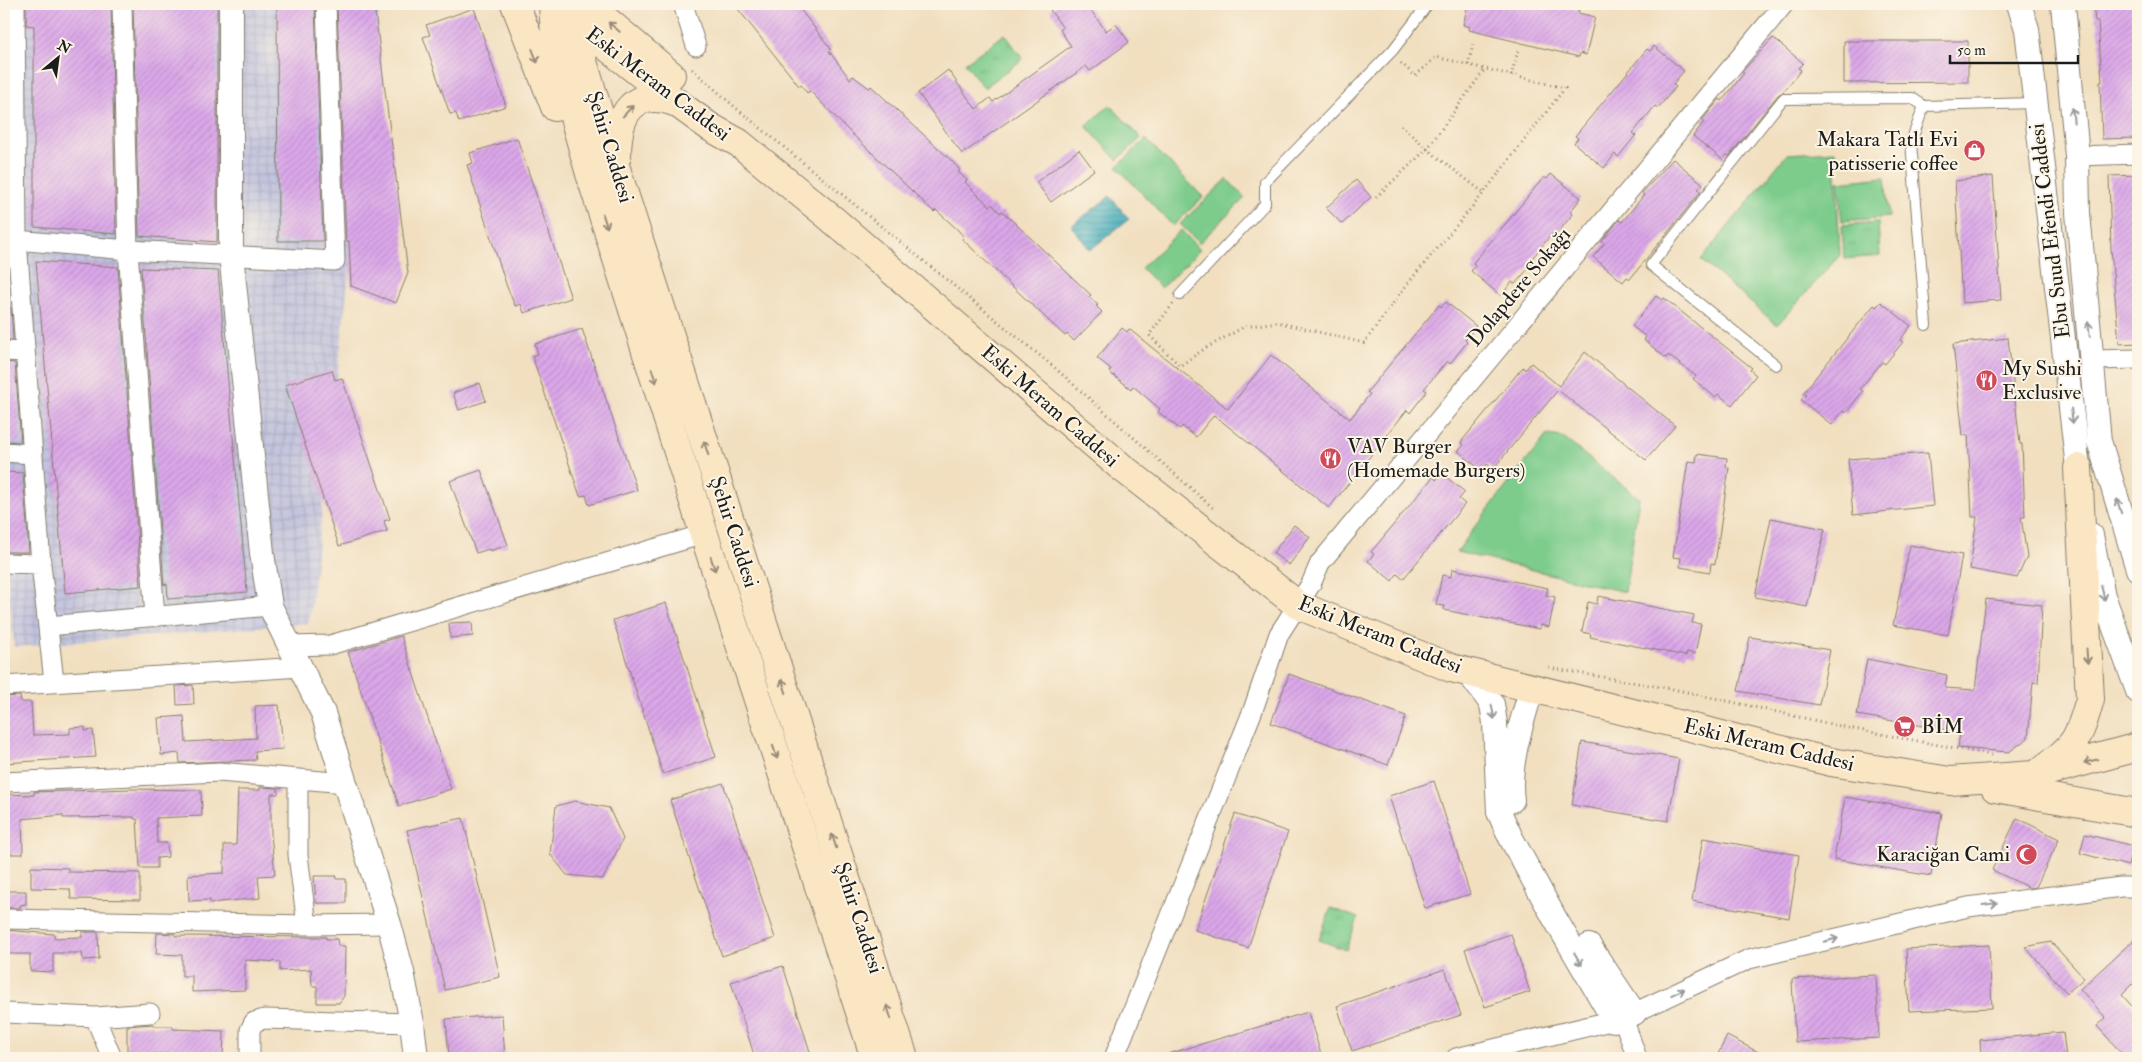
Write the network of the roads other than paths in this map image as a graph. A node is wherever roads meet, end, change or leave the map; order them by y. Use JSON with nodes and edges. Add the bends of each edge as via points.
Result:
{"nodes":[{"id":1,"x":15,"y":4,"type":"edge"},
{"id":2,"x":122,"y":4,"type":"edge"},
{"id":3,"x":231,"y":4,"type":"edge"},
{"id":4,"x":326,"y":4,"type":"edge"},
{"id":5,"x":515,"y":4,"type":"edge"},
{"id":6,"x":553,"y":4,"type":"edge"},
{"id":7,"x":683,"y":4,"type":"edge"},
{"id":8,"x":1428,"y":4,"type":"edge"},
{"id":9,"x":1784,"y":4,"type":"edge"},
{"id":10,"x":2019,"y":4,"type":"edge"},
{"id":11,"x":2063,"y":4,"type":"edge"},
{"id":12,"x":579,"y":10,"type":"edge"},
{"id":13,"x":10,"y":32,"type":"edge"},
{"id":14,"x":696,"y":46,"type":"dead end"},
{"id":15,"x":677,"y":103,"type":"junction"},
{"id":16,"x":2035,"y":103,"type":"junction"},
{"id":17,"x":1924,"y":106,"type":"junction"},
{"id":18,"x":10,"y":140,"type":"edge"},
{"id":19,"x":739,"y":143,"type":"junction"},
{"id":20,"x":2138,"y":154,"type":"edge"},
{"id":21,"x":2077,"y":156,"type":"junction"},
{"id":22,"x":590,"y":174,"type":"junction"},
{"id":23,"x":618,"y":175,"type":"junction"},
{"id":24,"x":10,"y":239,"type":"edge"},
{"id":25,"x":128,"y":250,"type":"junction"},
{"id":26,"x":231,"y":254,"type":"junction"},
{"id":27,"x":1180,"y":295,"type":"road end"},
{"id":28,"x":1926,"y":325,"type":"dead end"},
{"id":29,"x":4,"y":351,"type":"edge"},
{"id":30,"x":25,"y":352,"type":"junction"},
{"id":31,"x":2138,"y":359,"type":"edge"},
{"id":32,"x":2092,"y":360,"type":"junction"},
{"id":33,"x":1776,"y":365,"type":"dead end"},
{"id":34,"x":4,"y":452,"type":"edge"},
{"id":35,"x":33,"y":454,"type":"junction"},
{"id":36,"x":2078,"y":468,"type":"junction"},
{"id":37,"x":704,"y":534,"type":"junction"},
{"id":38,"x":4,"y":563,"type":"edge"},
{"id":39,"x":41,"y":564,"type":"junction"},
{"id":40,"x":2138,"y":569,"type":"edge"},
{"id":41,"x":1298,"y":605,"type":"junction"},
{"id":42,"x":270,"y":606,"type":"junction"},
{"id":43,"x":155,"y":617,"type":"junction"},
{"id":44,"x":48,"y":626,"type":"junction"},
{"id":45,"x":290,"y":646,"type":"junction"},
{"id":46,"x":301,"y":667,"type":"junction"},
{"id":47,"x":1468,"y":672,"type":"junction"},
{"id":48,"x":1536,"y":677,"type":"junction"},
{"id":49,"x":54,"y":682,"type":"junction"},
{"id":50,"x":4,"y":686,"type":"edge"},
{"id":51,"x":2138,"y":690,"type":"edge"},
{"id":52,"x":2138,"y":747,"type":"edge"},
{"id":53,"x":2034,"y":775,"type":"junction"},
{"id":54,"x":298,"y":779,"type":"junction"},
{"id":55,"x":1950,"y":781,"type":"junction"},
{"id":56,"x":4,"y":782,"type":"edge"},
{"id":57,"x":345,"y":783,"type":"junction"},
{"id":58,"x":2138,"y":813,"type":"edge"},
{"id":59,"x":2138,"y":887,"type":"edge"},
{"id":60,"x":4,"y":920,"type":"edge"},
{"id":61,"x":389,"y":924,"type":"junction"},
{"id":62,"x":307,"y":925,"type":"junction"},
{"id":63,"x":4,"y":1013,"type":"edge"},
{"id":64,"x":150,"y":1013,"type":"dead end"},
{"id":65,"x":95,"y":1016,"type":"junction"},
{"id":66,"x":1624,"y":1017,"type":"junction"},
{"id":67,"x":412,"y":1023,"type":"junction"},
{"id":68,"x":112,"y":1058,"type":"edge"},
{"id":69,"x":250,"y":1058,"type":"edge"},
{"id":70,"x":416,"y":1058,"type":"edge"},
{"id":71,"x":875,"y":1058,"type":"edge"},
{"id":72,"x":904,"y":1058,"type":"edge"},
{"id":73,"x":1114,"y":1058,"type":"edge"},
{"id":74,"x":1456,"y":1058,"type":"edge"},
{"id":75,"x":1636,"y":1058,"type":"edge"}],
"edges":[{"from":1,"to":13,"type":"street"},
{"from":2,"to":25,"type":"street"},
{"from":3,"to":26,"type":"street"},
{"from":4,"to":26,"type":"street","via":[[335,261]]},
{"from":5,"to":22,"type":"main road","one_way":true,"via":[[560,119]]},
{"from":6,"to":12,"type":"main road","name":"Eski Meram Caddesi"},
{"from":6,"to":22,"type":"main road","name":"Şehir Caddesi","via":[[561,71]]},
{"from":7,"to":14,"type":"street"},
{"from":8,"to":27,"type":"lane","via":[[1390,53],[1265,182],[1265,204]]},
{"from":9,"to":41,"type":"street","name":"Dolapdere Sokağı","via":[[1320,563]]},
{"from":10,"to":16,"type":"street","name":"Ebu Suud Efendi Caddesi","via":[[2027,29]]},
{"from":21,"to":11,"type":"street","name":"Ebu Suud Efendi Caddesi","one_way":true},
{"from":12,"to":15,"type":"main road","name":"Eski Meram Caddesi"},
{"from":19,"to":12,"type":"main road","name":"Eski Meram Caddesi","one_way":true,"via":[[700,100]]},
{"from":12,"to":23,"type":"main road","name":"Şehir Caddesi","via":[[583,62]]},
{"from":13,"to":18,"type":"street"},
{"from":15,"to":19,"type":"main road","name":"Eski Meram Caddesi"},
{"from":23,"to":15,"type":"main road","one_way":true,"via":[[618,133],[622,118],[632,106],[645,99],[656,97]]},
{"from":16,"to":17,"type":"lane"},
{"from":16,"to":36,"type":"street","name":"Ebu Suud Efendi Caddesi","one_way":true},
{"from":17,"to":28,"type":"lane","via":[[1911,142]]},
{"from":17,"to":33,"type":"lane","via":[[1912,98],[1784,99],[1651,265]]},
{"from":18,"to":24,"type":"street"},
{"from":19,"to":41,"type":"main road","name":"Eski Meram Caddesi","via":[[1120,466]]},
{"from":20,"to":21,"type":"street"},
{"from":32,"to":21,"type":"street","name":"Ebu Suud Efendi Caddesi","one_way":true,"via":[[2078,213]]},
{"from":22,"to":37,"type":"main road","name":"Şehir Caddesi","one_way":true},
{"from":72,"to":23,"type":"main road","name":"Şehir Caddesi","one_way":true},
{"from":24,"to":25,"type":"street"},
{"from":24,"to":30,"type":"street"},
{"from":25,"to":26,"type":"street"},
{"from":25,"to":43,"type":"street"},
{"from":26,"to":42,"type":"street"},
{"from":29,"to":30,"type":"street"},
{"from":30,"to":35,"type":"street"},
{"from":31,"to":32,"type":"street"},
{"from":40,"to":32,"type":"street","name":"Ebu Suud Efendi Caddesi","one_way":true,"via":[[2099,440]]},
{"from":34,"to":35,"type":"street"},
{"from":35,"to":39,"type":"street"},
{"from":36,"to":51,"type":"street","name":"Ebu Suud Efendi Caddesi","one_way":true,"via":[[2103,596]]},
{"from":36,"to":53,"type":"main road","one_way":true,"via":[[2090,699],[2073,744],[2060,758]]},
{"from":37,"to":45,"type":"street","via":[[330,645]]},
{"from":37,"to":71,"type":"main road","name":"Şehir Caddesi","one_way":true},
{"from":38,"to":39,"type":"street"},
{"from":39,"to":44,"type":"street"},
{"from":41,"to":47,"type":"main road","name":"Eski Meram Caddesi","via":[[1451,668]]},
{"from":41,"to":73,"type":"street","name":"Dolapdere Sokağı","via":[[1279,634]]},
{"from":42,"to":43,"type":"street"},
{"from":42,"to":45,"type":"street"},
{"from":43,"to":44,"type":"street"},
{"from":44,"to":49,"type":"street"},
{"from":45,"to":46,"type":"street"},
{"from":46,"to":49,"type":"street"},
{"from":46,"to":57,"type":"street","via":[[323,713]]},
{"from":47,"to":48,"type":"main road","name":"Eski Meram Caddesi"},
{"from":47,"to":66,"type":"street","one_way":true,"via":[[1492,704],[1499,812],[1554,917]]},
{"from":48,"to":55,"type":"main road","name":"Eski Meram Caddesi","via":[[1832,762]]},
{"from":48,"to":66,"type":"street","via":[[1520,725],[1510,787],[1514,816],[1528,846],[1588,945]]},
{"from":49,"to":50,"type":"street"},
{"from":52,"to":53,"type":"main road","name":"Eski Meram Caddesi","one_way":true},
{"from":53,"to":55,"type":"main road","name":"Eski Meram Caddesi"},
{"from":54,"to":56,"type":"street","via":[[219,772]]},
{"from":54,"to":57,"type":"street"},
{"from":54,"to":62,"type":"street","via":[[298,855]]},
{"from":55,"to":58,"type":"main road"},
{"from":57,"to":61,"type":"street"},
{"from":66,"to":59,"type":"street","one_way":true,"via":[[1749,959],[1968,907]]},
{"from":60,"to":62,"type":"street"},
{"from":61,"to":62,"type":"street"},
{"from":61,"to":67,"type":"street"},
{"from":63,"to":65,"type":"street"},
{"from":64,"to":65,"type":"street"},
{"from":65,"to":68,"type":"street"},
{"from":66,"to":74,"type":"street"},
{"from":66,"to":75,"type":"street"},
{"from":67,"to":69,"type":"street","via":[[264,1019],[254,1022],[250,1030]]},
{"from":67,"to":70,"type":"street"}]}
